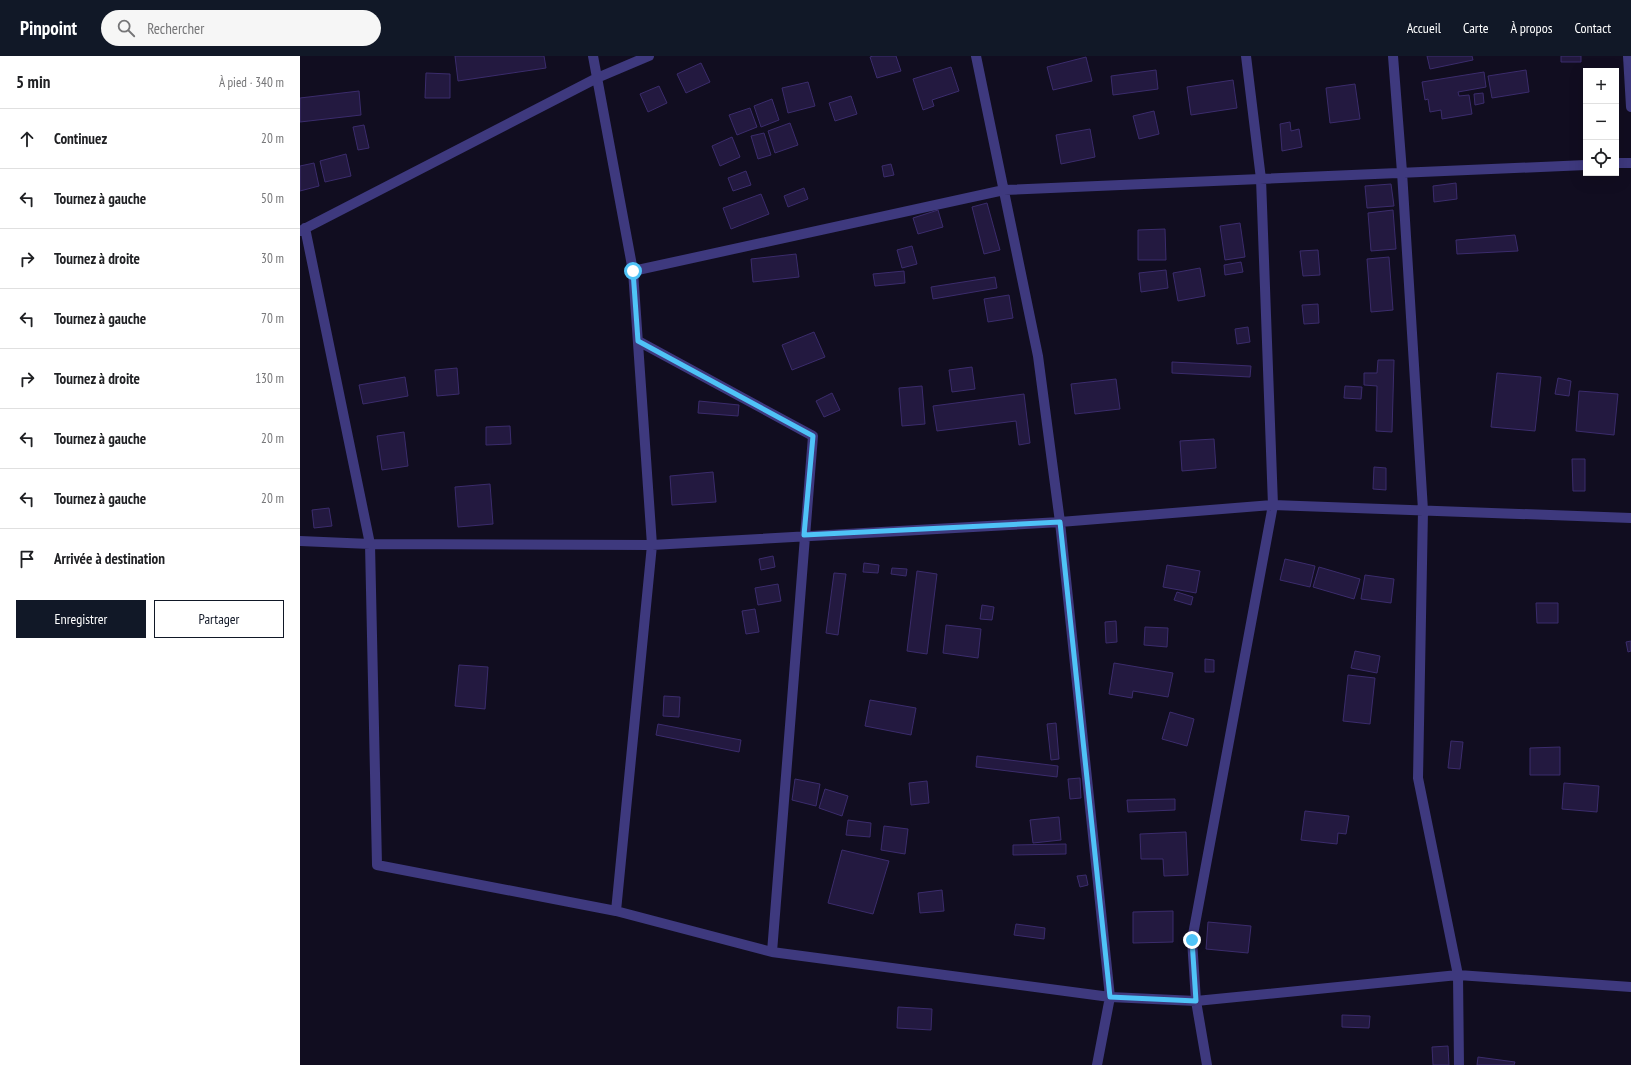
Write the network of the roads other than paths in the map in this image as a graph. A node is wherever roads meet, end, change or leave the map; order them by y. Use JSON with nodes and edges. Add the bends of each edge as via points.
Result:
{"nodes":[{"id":1,"x":593,"y":56,"type":"edge"},
{"id":2,"x":649,"y":56,"type":"edge"},
{"id":3,"x":976,"y":56,"type":"edge"},
{"id":4,"x":1246,"y":56,"type":"edge"},
{"id":5,"x":1393,"y":56,"type":"edge"},
{"id":6,"x":1628,"y":56,"type":"edge"},
{"id":7,"x":597,"y":78,"type":"junction"},
{"id":8,"x":1631,"y":107,"type":"edge"},
{"id":9,"x":1619,"y":163,"type":"edge"},
{"id":10,"x":1631,"y":163,"type":"edge"},
{"id":11,"x":1583,"y":165,"type":"edge"},
{"id":12,"x":1402,"y":172,"type":"junction"},
{"id":13,"x":1261,"y":179,"type":"junction"},
{"id":14,"x":1004,"y":190,"type":"junction"},
{"id":15,"x":302,"y":229,"type":"edge"},
{"id":16,"x":633,"y":271,"type":"junction"},
{"id":17,"x":638,"y":341,"type":"junction"},
{"id":18,"x":1273,"y":505,"type":"junction"},
{"id":19,"x":1423,"y":510,"type":"junction"},
{"id":20,"x":1631,"y":518,"type":"edge"},
{"id":21,"x":1060,"y":522,"type":"junction"},
{"id":22,"x":804,"y":535,"type":"junction"},
{"id":23,"x":300,"y":541,"type":"edge"},
{"id":24,"x":370,"y":544,"type":"junction"},
{"id":25,"x":652,"y":545,"type":"junction"},
{"id":26,"x":616,"y":911,"type":"junction"},
{"id":27,"x":772,"y":952,"type":"junction"},
{"id":28,"x":1458,"y":975,"type":"junction"},
{"id":29,"x":1631,"y":987,"type":"edge"},
{"id":30,"x":1110,"y":997,"type":"junction"},
{"id":31,"x":1196,"y":1001,"type":"junction"},
{"id":32,"x":1097,"y":1065,"type":"edge"},
{"id":33,"x":1206,"y":1065,"type":"edge"},
{"id":34,"x":1460,"y":1065,"type":"edge"}],
"edges":[{"from":1,"to":7,"type":"street"},
{"from":2,"to":7,"type":"street"},
{"from":3,"to":14,"type":"street"},
{"from":4,"to":13,"type":"street"},
{"from":5,"to":12,"type":"street"},
{"from":6,"to":8,"type":"street"},
{"from":7,"to":15,"type":"street"},
{"from":7,"to":16,"type":"street"},
{"from":9,"to":10,"type":"street"},
{"from":11,"to":12,"type":"street"},
{"from":12,"to":13,"type":"street"},
{"from":12,"to":19,"type":"street"},
{"from":13,"to":14,"type":"street"},
{"from":13,"to":18,"type":"street"},
{"from":14,"to":16,"type":"street"},
{"from":14,"to":21,"type":"street","via":[[1038,356]]},
{"from":15,"to":24,"type":"street"},
{"from":16,"to":17,"type":"street"},
{"from":17,"to":22,"type":"street","via":[[813,436]]},
{"from":17,"to":25,"type":"street"},
{"from":18,"to":19,"type":"street"},
{"from":18,"to":21,"type":"street"},
{"from":18,"to":31,"type":"street","via":[[1192,940]]},
{"from":19,"to":20,"type":"street"},
{"from":19,"to":28,"type":"street","via":[[1418,778]]},
{"from":21,"to":22,"type":"street"},
{"from":21,"to":30,"type":"street"},
{"from":22,"to":25,"type":"street"},
{"from":22,"to":27,"type":"street"},
{"from":23,"to":24,"type":"street"},
{"from":24,"to":25,"type":"street"},
{"from":24,"to":26,"type":"street","via":[[377,865]]},
{"from":25,"to":26,"type":"street"},
{"from":26,"to":27,"type":"street"},
{"from":27,"to":30,"type":"street"},
{"from":28,"to":29,"type":"street"},
{"from":28,"to":31,"type":"street"},
{"from":28,"to":34,"type":"street"},
{"from":30,"to":31,"type":"street"},
{"from":30,"to":32,"type":"street"},
{"from":31,"to":33,"type":"street"}]}
